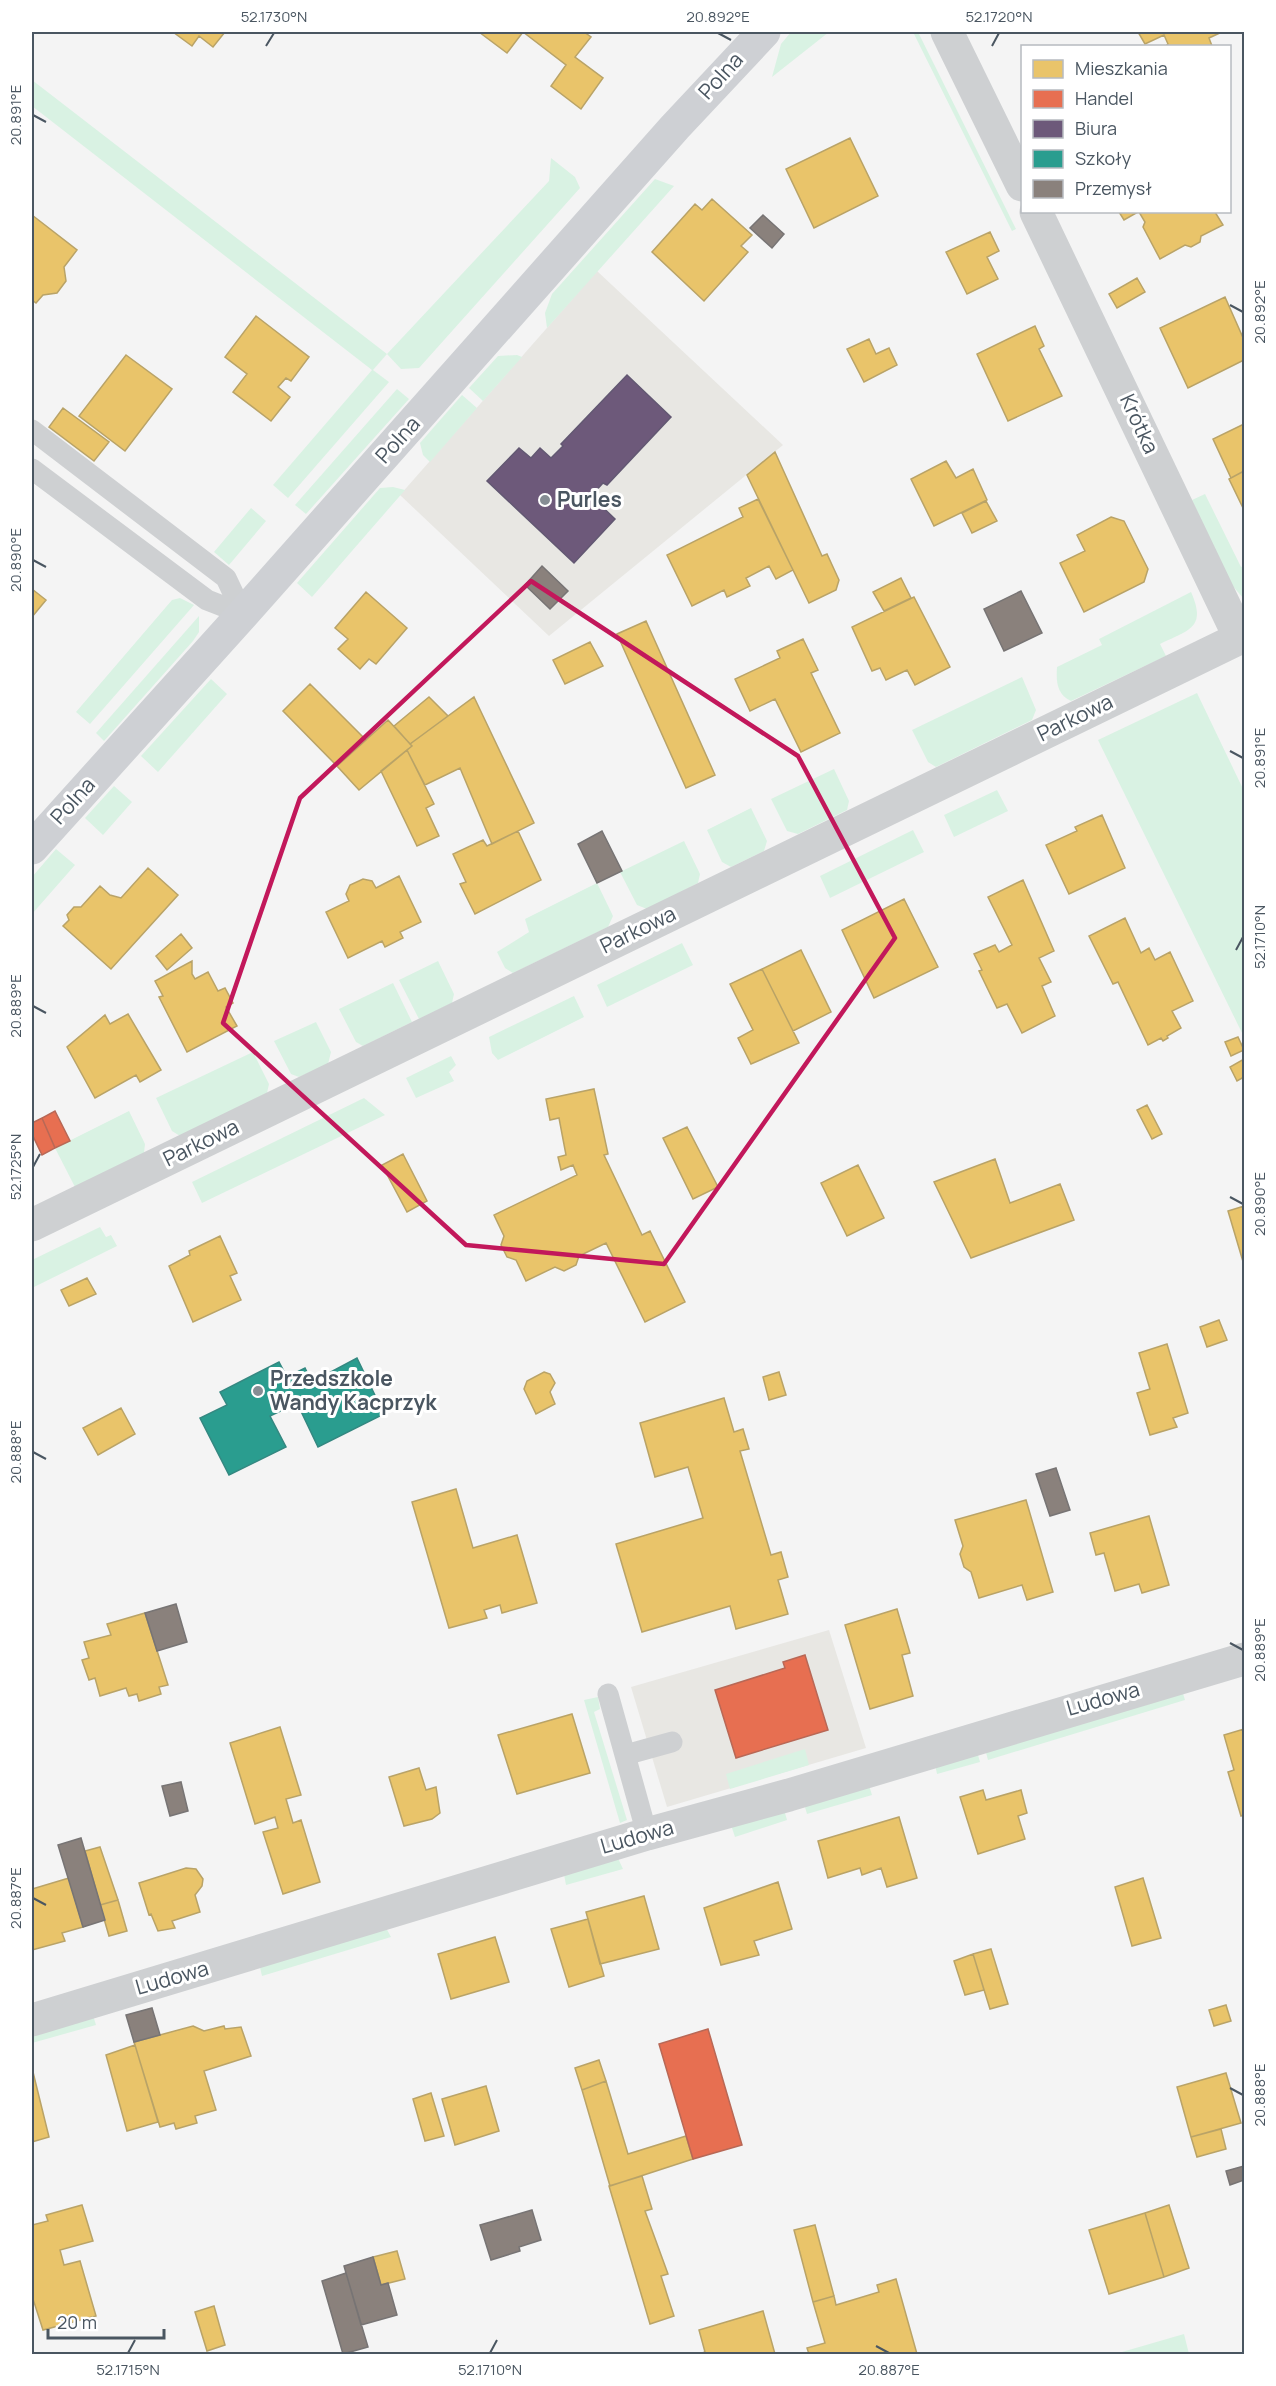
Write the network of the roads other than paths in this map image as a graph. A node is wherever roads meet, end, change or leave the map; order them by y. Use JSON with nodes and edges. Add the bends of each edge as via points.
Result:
{"nodes":[{"id":1,"x":764,"y":32,"type":"edge"},
{"id":2,"x":947,"y":32,"type":"edge"},
{"id":3,"x":1021,"y":181,"type":"edge"},
{"id":4,"x":1036,"y":213,"type":"edge"},
{"id":5,"x":32,"y":430,"type":"edge"},
{"id":6,"x":32,"y":469,"type":"edge"},
{"id":7,"x":243,"y":614,"type":"junction"},
{"id":8,"x":1242,"y":637,"type":"edge"},
{"id":9,"x":32,"y":848,"type":"edge"},
{"id":10,"x":32,"y":1225,"type":"edge"},
{"id":11,"x":1245,"y":1659,"type":"edge"},
{"id":12,"x":608,"y":1694,"type":"dead end"},
{"id":13,"x":672,"y":1742,"type":"dead end"},
{"id":14,"x":625,"y":1755,"type":"junction"},
{"id":15,"x":647,"y":1834,"type":"junction"},
{"id":16,"x":32,"y":2020,"type":"edge"}],
"edges":[{"from":1,"to":7,"type":"street","name":"Polna","via":[[653,151]]},
{"from":2,"to":3,"type":"street"},
{"from":4,"to":8,"type":"street","name":"Krótka"},
{"from":5,"to":7,"type":"lane","via":[[226,578]]},
{"from":6,"to":7,"type":"lane","via":[[207,600]]},
{"from":7,"to":9,"type":"street","name":"Polna"},
{"from":8,"to":10,"type":"street","name":"Parkowa"},
{"from":11,"to":15,"type":"street","name":"Ludowa"},
{"from":12,"to":14,"type":"lane"},
{"from":13,"to":14,"type":"lane"},
{"from":14,"to":15,"type":"lane"},
{"from":15,"to":16,"type":"street","name":"Ludowa"}]}
